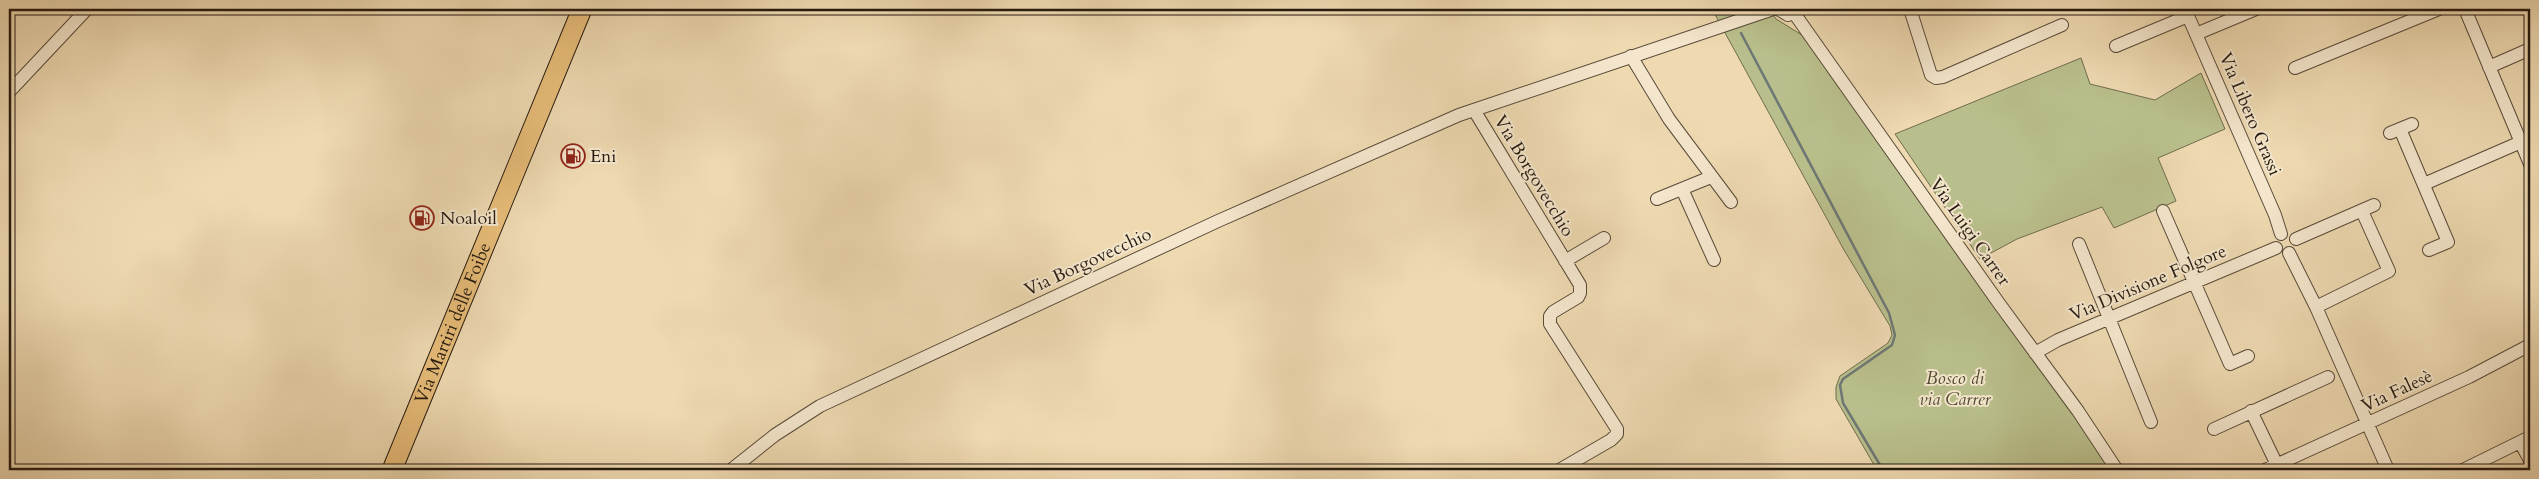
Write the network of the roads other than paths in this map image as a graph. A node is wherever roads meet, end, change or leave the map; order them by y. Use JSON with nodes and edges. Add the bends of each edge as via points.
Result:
{"nodes":[{"id":1,"x":87,"y":9,"type":"edge"},
{"id":2,"x":582,"y":9,"type":"edge"},
{"id":3,"x":1772,"y":9,"type":"edge"},
{"id":4,"x":1778,"y":9,"type":"edge"},
{"id":5,"x":1910,"y":9,"type":"edge"},
{"id":6,"x":2256,"y":9,"type":"edge"},
{"id":7,"x":2439,"y":9,"type":"edge"},
{"id":8,"x":2465,"y":9,"type":"edge"},
{"id":9,"x":1796,"y":11,"type":"edge"},
{"id":10,"x":2186,"y":12,"type":"edge"},
{"id":11,"x":2062,"y":26,"type":"dead end"},
{"id":12,"x":2196,"y":34,"type":"junction"},
{"id":13,"x":2116,"y":46,"type":"dead end"},
{"id":14,"x":2530,"y":49,"type":"edge"},
{"id":15,"x":1631,"y":56,"type":"junction"},
{"id":16,"x":2489,"y":67,"type":"junction"},
{"id":17,"x":2295,"y":68,"type":"dead end"},
{"id":18,"x":9,"y":92,"type":"edge"},
{"id":19,"x":1474,"y":110,"type":"junction"},
{"id":20,"x":2412,"y":124,"type":"dead end"},
{"id":21,"x":2524,"y":143,"type":"edge"},
{"id":22,"x":2530,"y":164,"type":"edge"},
{"id":23,"x":1711,"y":177,"type":"junction"},
{"id":24,"x":2424,"y":184,"type":"junction"},
{"id":25,"x":1682,"y":189,"type":"junction"},
{"id":26,"x":1658,"y":199,"type":"dead end"},
{"id":27,"x":1731,"y":202,"type":"dead end"},
{"id":28,"x":2374,"y":205,"type":"dead end"},
{"id":29,"x":2164,"y":211,"type":"dead end"},
{"id":30,"x":2362,"y":211,"type":"junction"},
{"id":31,"x":2280,"y":234,"type":"junction"},
{"id":32,"x":1604,"y":238,"type":"dead end"},
{"id":33,"x":2296,"y":239,"type":"junction"},
{"id":34,"x":2079,"y":244,"type":"dead end"},
{"id":35,"x":2276,"y":248,"type":"junction"},
{"id":36,"x":2429,"y":250,"type":"dead end"},
{"id":37,"x":2289,"y":253,"type":"junction"},
{"id":38,"x":1714,"y":260,"type":"dead end"},
{"id":39,"x":1565,"y":261,"type":"junction"},
{"id":40,"x":2194,"y":284,"type":"junction"},
{"id":41,"x":2316,"y":307,"type":"junction"},
{"id":42,"x":2109,"y":319,"type":"junction"},
{"id":43,"x":2530,"y":345,"type":"edge"},
{"id":44,"x":2035,"y":353,"type":"junction"},
{"id":45,"x":2248,"y":356,"type":"dead end"},
{"id":46,"x":2328,"y":377,"type":"dead end"},
{"id":47,"x":2251,"y":411,"type":"junction"},
{"id":48,"x":2152,"y":422,"type":"dead end"},
{"id":49,"x":2368,"y":423,"type":"junction"},
{"id":50,"x":2214,"y":429,"type":"dead end"},
{"id":51,"x":2525,"y":439,"type":"edge"},
{"id":52,"x":2530,"y":460,"type":"edge"},
{"id":53,"x":2277,"y":465,"type":"junction"},
{"id":54,"x":1561,"y":469,"type":"dead end"},
{"id":55,"x":392,"y":470,"type":"edge"},
{"id":56,"x":730,"y":470,"type":"edge"},
{"id":57,"x":2117,"y":470,"type":"edge"},
{"id":58,"x":2265,"y":470,"type":"edge"},
{"id":59,"x":2388,"y":470,"type":"edge"},
{"id":60,"x":2463,"y":470,"type":"edge"}],
"edges":[{"from":1,"to":18,"type":"street"},
{"from":2,"to":55,"type":"highway","name":"Via Martiri delle Foibe"},
{"from":3,"to":15,"type":"street","name":"Via Borgovecchio"},
{"from":4,"to":9,"type":"street","via":[[1785,15]]},
{"from":5,"to":11,"type":"street","via":[[1931,75],[1936,78]]},
{"from":6,"to":12,"type":"street"},
{"from":7,"to":17,"type":"street"},
{"from":8,"to":16,"type":"street"},
{"from":9,"to":44,"type":"street","name":"Via Luigi Carrer"},
{"from":10,"to":12,"type":"street","name":"Via Libero Grassi"},
{"from":10,"to":13,"type":"street"},
{"from":12,"to":31,"type":"street","name":"Via Libero Grassi"},
{"from":14,"to":16,"type":"street"},
{"from":15,"to":19,"type":"street","name":"Via Borgovecchio"},
{"from":15,"to":23,"type":"street","via":[[1669,119]]},
{"from":16,"to":21,"type":"street"},
{"from":19,"to":39,"type":"street","name":"Via Borgovecchio"},
{"from":19,"to":56,"type":"street","name":"Via Borgovecchio","via":[[1324,173],[820,406]]},
{"from":20,"to":24,"type":"street","via":[[2395,131]]},
{"from":21,"to":22,"type":"street"},
{"from":21,"to":24,"type":"street"},
{"from":23,"to":25,"type":"street"},
{"from":23,"to":27,"type":"street"},
{"from":24,"to":36,"type":"street","via":[[2448,242]]},
{"from":25,"to":26,"type":"street"},
{"from":25,"to":38,"type":"street"},
{"from":28,"to":30,"type":"street"},
{"from":29,"to":40,"type":"street"},
{"from":30,"to":33,"type":"street"},
{"from":30,"to":41,"type":"street","via":[[2389,271]]},
{"from":31,"to":33,"type":"street","via":[[2288,233]]},
{"from":31,"to":35,"type":"street","via":[[2275,240]]},
{"from":32,"to":39,"type":"street","name":"Via Borgovecchio"},
{"from":33,"to":37,"type":"street","via":[[2295,249]]},
{"from":34,"to":42,"type":"street"},
{"from":35,"to":37,"type":"street","via":[[2283,254]]},
{"from":35,"to":40,"type":"street","name":"Via Divisione Folgore"},
{"from":37,"to":41,"type":"street"},
{"from":39,"to":54,"type":"street","name":"Via Borgovecchio","via":[[1580,285],[1580,293],[1553,312],[1550,324],[1617,429],[1617,434]]},
{"from":40,"to":42,"type":"street","name":"Via Divisione Folgore"},
{"from":40,"to":45,"type":"street","via":[[2230,364]]},
{"from":41,"to":49,"type":"street"},
{"from":42,"to":44,"type":"street","name":"Via Divisione Folgore"},
{"from":42,"to":48,"type":"street"},
{"from":43,"to":49,"type":"street","name":"Via Falesè","via":[[2499,363]]},
{"from":44,"to":57,"type":"street","name":"Via Luigi Carrer"},
{"from":46,"to":47,"type":"street"},
{"from":47,"to":50,"type":"street"},
{"from":47,"to":53,"type":"street"},
{"from":49,"to":53,"type":"street","name":"Via Falesè"},
{"from":49,"to":59,"type":"street"},
{"from":51,"to":52,"type":"street"},
{"from":51,"to":60,"type":"street"},
{"from":53,"to":58,"type":"street","name":"Via Falesè"}]}
